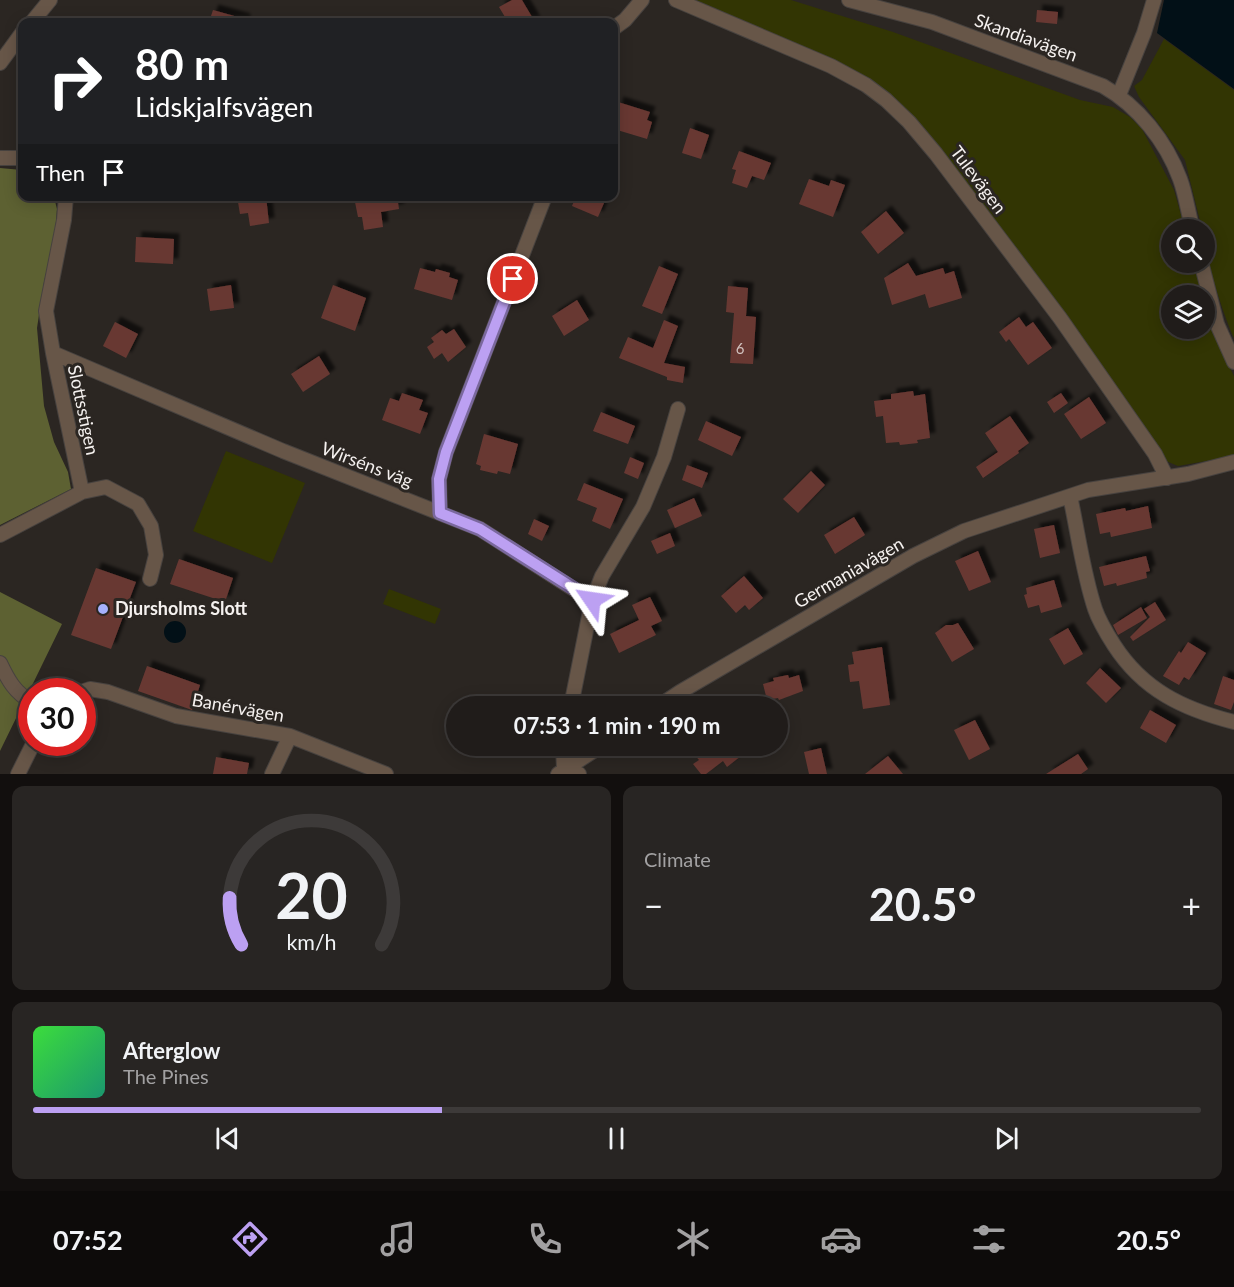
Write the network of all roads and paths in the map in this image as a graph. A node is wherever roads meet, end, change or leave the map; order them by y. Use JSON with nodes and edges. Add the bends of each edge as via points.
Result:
{"nodes":[{"id":1,"x":50,"y":0,"type":"edge"},
{"id":2,"x":642,"y":0,"type":"edge"},
{"id":3,"x":676,"y":0,"type":"edge"},
{"id":4,"x":849,"y":0,"type":"edge"},
{"id":5,"x":1154,"y":0,"type":"edge"},
{"id":6,"x":35,"y":18,"type":"edge"},
{"id":7,"x":619,"y":24,"type":"edge"},
{"id":8,"x":18,"y":38,"type":"edge"},
{"id":9,"x":0,"y":63,"type":"edge"},
{"id":10,"x":1119,"y":95,"type":"junction"},
{"id":11,"x":0,"y":158,"type":"edge"},
{"id":12,"x":18,"y":158,"type":"edge"},
{"id":13,"x":65,"y":201,"type":"edge"},
{"id":14,"x":543,"y":201,"type":"edge"},
{"id":15,"x":1190,"y":219,"type":"edge"},
{"id":16,"x":1204,"y":273,"type":"edge"},
{"id":17,"x":53,"y":353,"type":"junction"},
{"id":18,"x":1234,"y":362,"type":"edge"},
{"id":19,"x":678,"y":409,"type":"dead end"},
{"id":20,"x":1234,"y":462,"type":"edge"},
{"id":21,"x":1167,"y":478,"type":"junction"},
{"id":22,"x":82,"y":492,"type":"junction"},
{"id":23,"x":1070,"y":496,"type":"junction"},
{"id":24,"x":440,"y":513,"type":"junction"},
{"id":25,"x":0,"y":535,"type":"edge"},
{"id":26,"x":150,"y":579,"type":"dead end"},
{"id":27,"x":592,"y":600,"type":"junction"},
{"id":28,"x":0,"y":663,"type":"edge"},
{"id":29,"x":96,"y":690,"type":"edge"},
{"id":30,"x":18,"y":692,"type":"edge"},
{"id":31,"x":573,"y":696,"type":"edge"},
{"id":32,"x":674,"y":696,"type":"edge"},
{"id":33,"x":1234,"y":722,"type":"edge"},
{"id":34,"x":290,"y":736,"type":"junction"},
{"id":35,"x":27,"y":756,"type":"edge"},
{"id":36,"x":562,"y":756,"type":"edge"},
{"id":37,"x":585,"y":756,"type":"edge"},
{"id":38,"x":561,"y":771,"type":"edge"},
{"id":39,"x":18,"y":774,"type":"edge"},
{"id":40,"x":272,"y":774,"type":"edge"},
{"id":41,"x":386,"y":774,"type":"edge"},
{"id":42,"x":579,"y":774,"type":"edge"}],
"edges":[{"from":1,"to":6,"type":"street"},
{"from":2,"to":7,"type":"street"},
{"from":3,"to":21,"type":"street","name":"Tulevägen","via":[[831,66],[866,85],[909,122],[1060,318],[1155,454]]},
{"from":4,"to":10,"type":"street","name":"Skandiavägen","via":[[932,22]]},
{"from":5,"to":10,"type":"street"},
{"from":8,"to":9,"type":"street"},
{"from":10,"to":15,"type":"street","name":"Skandiavägen","via":[[1158,134],[1180,179]]},
{"from":11,"to":12,"type":"street"},
{"from":13,"to":17,"type":"street","name":"Slottsstigen","via":[[46,311]]},
{"from":14,"to":24,"type":"street","via":[[446,452],[439,479]]},
{"from":16,"to":18,"type":"street","via":[[1217,324]]},
{"from":17,"to":22,"type":"street","name":"Slottsstigen"},
{"from":17,"to":24,"type":"street","name":"Wirséns väg","via":[[283,452]]},
{"from":19,"to":27,"type":"street","via":[[644,507]]},
{"from":20,"to":21,"type":"street","name":"Germaniavägen"},
{"from":21,"to":23,"type":"street","name":"Germaniavägen"},
{"from":22,"to":25,"type":"street"},
{"from":22,"to":26,"type":"street","via":[[106,487],[138,504],[154,539],[156,555]]},
{"from":23,"to":32,"type":"street","name":"Germaniavägen","via":[[964,531],[913,556]]},
{"from":23,"to":33,"type":"street","via":[[1095,610],[1118,652],[1148,684],[1174,701]]},
{"from":24,"to":27,"type":"street","name":"Wirséns väg","via":[[480,529]]},
{"from":27,"to":31,"type":"street"},
{"from":28,"to":30,"type":"street"},
{"from":29,"to":34,"type":"street","name":"Banérvägen","via":[[176,716]]},
{"from":34,"to":40,"type":"street"},
{"from":34,"to":41,"type":"street","name":"Banérvägen"},
{"from":35,"to":39,"type":"street"},
{"from":36,"to":38,"type":"street"},
{"from":37,"to":38,"type":"street"},
{"from":38,"to":42,"type":"street"}]}
